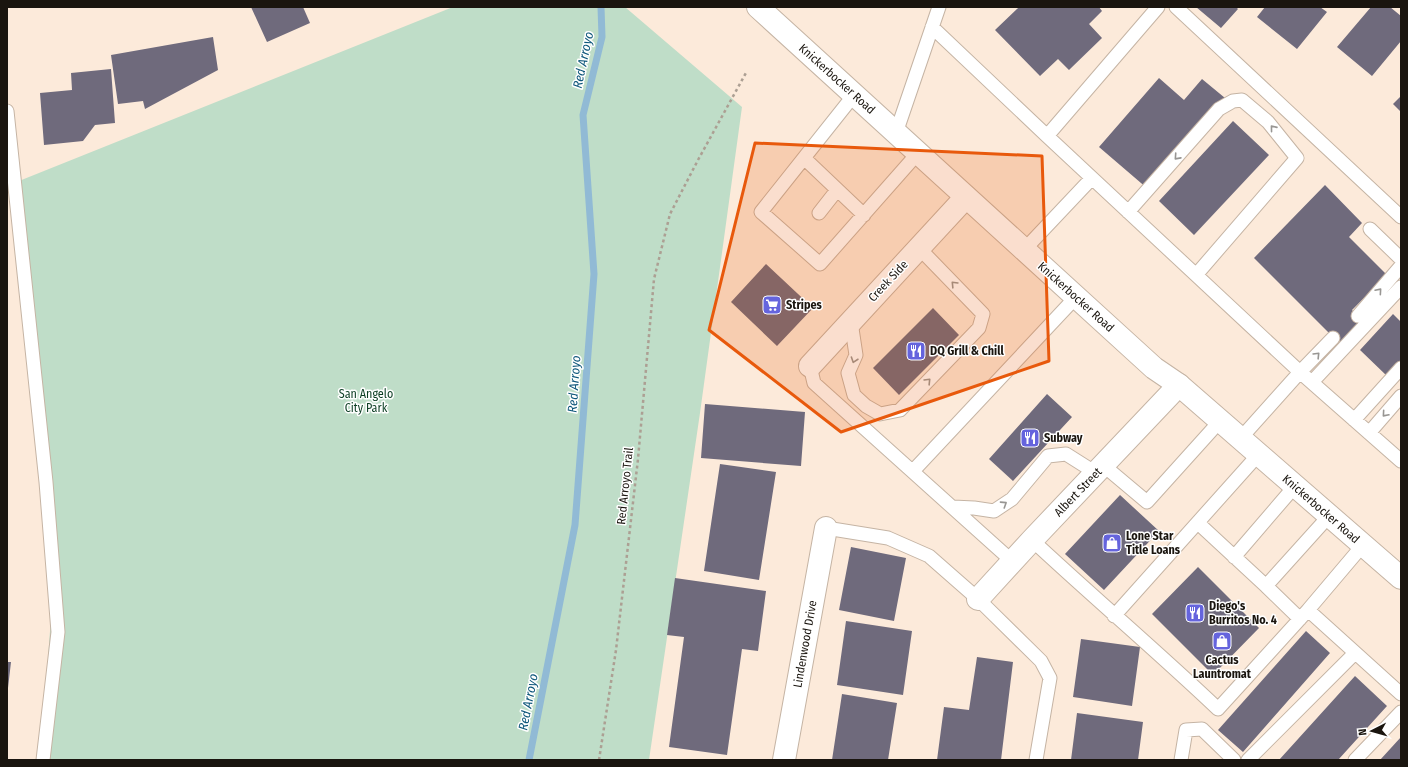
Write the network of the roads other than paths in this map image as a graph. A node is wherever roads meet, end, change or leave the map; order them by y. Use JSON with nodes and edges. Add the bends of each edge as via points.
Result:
{"nodes":[{"id":1,"x":758,"y":7,"type":"edge"},
{"id":2,"x":939,"y":7,"type":"edge"},
{"id":3,"x":1158,"y":7,"type":"edge"},
{"id":4,"x":1176,"y":7,"type":"edge"},
{"id":5,"x":932,"y":28,"type":"junction"},
{"id":6,"x":854,"y":95,"type":"junction"},
{"id":7,"x":7,"y":111,"type":"edge"},
{"id":8,"x":896,"y":133,"type":"junction"},
{"id":9,"x":1047,"y":136,"type":"junction"},
{"id":10,"x":918,"y":153,"type":"junction"},
{"id":11,"x":804,"y":158,"type":"junction"},
{"id":12,"x":1092,"y":178,"type":"junction"},
{"id":13,"x":837,"y":190,"type":"junction"},
{"id":14,"x":966,"y":197,"type":"junction"},
{"id":15,"x":1128,"y":212,"type":"junction"},
{"id":16,"x":819,"y":213,"type":"dead end"},
{"id":17,"x":864,"y":215,"type":"junction"},
{"id":18,"x":1401,"y":217,"type":"edge"},
{"id":19,"x":1370,"y":229,"type":"dead end"},
{"id":20,"x":919,"y":248,"type":"junction"},
{"id":21,"x":1024,"y":250,"type":"junction"},
{"id":22,"x":1401,"y":259,"type":"edge"},
{"id":23,"x":1401,"y":266,"type":"edge"},
{"id":24,"x":1196,"y":275,"type":"junction"},
{"id":25,"x":1401,"y":287,"type":"edge"},
{"id":26,"x":1076,"y":297,"type":"junction"},
{"id":27,"x":1358,"y":316,"type":"dead end"},
{"id":28,"x":851,"y":322,"type":"junction"},
{"id":29,"x":1333,"y":338,"type":"dead end"},
{"id":30,"x":810,"y":366,"type":"joint"},
{"id":31,"x":1401,"y":368,"type":"edge"},
{"id":32,"x":1300,"y":372,"type":"junction"},
{"id":33,"x":1312,"y":382,"type":"junction"},
{"id":34,"x":1178,"y":385,"type":"junction"},
{"id":35,"x":1401,"y":396,"type":"edge"},
{"id":36,"x":1354,"y":420,"type":"junction"},
{"id":37,"x":1220,"y":421,"type":"junction"},
{"id":38,"x":1370,"y":433,"type":"junction"},
{"id":39,"x":1240,"y":439,"type":"junction"},
{"id":40,"x":1258,"y":455,"type":"junction"},
{"id":41,"x":1401,"y":461,"type":"edge"},
{"id":42,"x":1100,"y":469,"type":"junction"},
{"id":43,"x":913,"y":471,"type":"junction"},
{"id":44,"x":1295,"y":486,"type":"junction"},
{"id":45,"x":953,"y":507,"type":"junction"},
{"id":46,"x":1329,"y":516,"type":"junction"},
{"id":47,"x":1198,"y":523,"type":"junction"},
{"id":48,"x":826,"y":528,"type":"joint"},
{"id":49,"x":1032,"y":540,"type":"junction"},
{"id":50,"x":1363,"y":545,"type":"junction"},
{"id":51,"x":1234,"y":557,"type":"junction"},
{"id":52,"x":1012,"y":561,"type":"junction"},
{"id":53,"x":1401,"y":578,"type":"edge"},
{"id":54,"x":1266,"y":586,"type":"junction"},
{"id":55,"x":978,"y":599,"type":"junction"},
{"id":56,"x":1304,"y":615,"type":"junction"},
{"id":57,"x":1114,"y":616,"type":"junction"},
{"id":58,"x":1355,"y":653,"type":"junction"},
{"id":59,"x":1401,"y":694,"type":"edge"},
{"id":60,"x":1401,"y":712,"type":"edge"},
{"id":61,"x":43,"y":760,"type":"edge"},
{"id":62,"x":784,"y":760,"type":"edge"},
{"id":63,"x":1036,"y":760,"type":"edge"},
{"id":64,"x":1181,"y":760,"type":"edge"},
{"id":65,"x":1234,"y":760,"type":"edge"},
{"id":66,"x":1248,"y":760,"type":"edge"},
{"id":67,"x":1355,"y":760,"type":"edge"}],
"edges":[{"from":1,"to":6,"type":"main road","name":"Knickerbocker Road"},
{"from":2,"to":5,"type":"lane"},
{"from":3,"to":9,"type":"lane"},
{"from":4,"to":18,"type":"lane"},
{"from":5,"to":8,"type":"lane"},
{"from":5,"to":9,"type":"lane"},
{"from":6,"to":8,"type":"main road","name":"Knickerbocker Road"},
{"from":6,"to":11,"type":"lane"},
{"from":7,"to":61,"type":"lane","via":[[46,482],[58,632]]},
{"from":8,"to":10,"type":"main road","name":"Knickerbocker Road"},
{"from":9,"to":12,"type":"lane"},
{"from":10,"to":14,"type":"main road","name":"Knickerbocker Road"},
{"from":10,"to":17,"type":"lane"},
{"from":11,"to":13,"type":"lane"},
{"from":11,"to":17,"type":"lane","via":[[761,212],[797,237],[820,264]]},
{"from":12,"to":15,"type":"lane"},
{"from":12,"to":21,"type":"lane"},
{"from":13,"to":16,"type":"lane"},
{"from":13,"to":17,"type":"lane"},
{"from":14,"to":20,"type":"main road","name":"Creek Side"},
{"from":14,"to":21,"type":"main road","name":"Knickerbocker Road"},
{"from":15,"to":24,"type":"lane"},
{"from":24,"to":15,"type":"lane","one_way":true,"via":[[1297,158],[1268,122],[1242,100],[1233,101],[1219,109]]},
{"from":19,"to":22,"type":"lane"},
{"from":20,"to":28,"type":"main road","name":"Creek Side"},
{"from":28,"to":20,"type":"lane","one_way":true,"via":[[856,355],[848,373],[854,395],[880,414],[900,410],[979,328],[983,314]]},
{"from":21,"to":26,"type":"main road","name":"Knickerbocker Road"},
{"from":27,"to":23,"type":"lane","one_way":true},
{"from":24,"to":32,"type":"lane"},
{"from":25,"to":33,"type":"lane"},
{"from":26,"to":34,"type":"main road","name":"Knickerbocker Road","via":[[1154,368]]},
{"from":26,"to":43,"type":"lane"},
{"from":28,"to":30,"type":"main road","name":"Creek Side"},
{"from":32,"to":29,"type":"lane","one_way":true},
{"from":30,"to":43,"type":"lane","via":[[814,383]]},
{"from":31,"to":36,"type":"lane"},
{"from":32,"to":33,"type":"lane"},
{"from":32,"to":39,"type":"lane"},
{"from":33,"to":36,"type":"lane"},
{"from":34,"to":37,"type":"main road","name":"Knickerbocker Road"},
{"from":34,"to":42,"type":"main road","name":"Albert Street"},
{"from":35,"to":38,"type":"lane","one_way":true},
{"from":36,"to":38,"type":"lane"},
{"from":37,"to":39,"type":"main road","name":"Knickerbocker Road"},
{"from":37,"to":42,"type":"lane","via":[[1147,502]]},
{"from":38,"to":41,"type":"lane"},
{"from":39,"to":40,"type":"main road","name":"Knickerbocker Road"},
{"from":40,"to":44,"type":"main road","name":"Knickerbocker Road"},
{"from":40,"to":47,"type":"lane"},
{"from":45,"to":42,"type":"lane","one_way":true,"via":[[994,511],[1012,499],[1048,456],[1066,454]]},
{"from":42,"to":49,"type":"main road","name":"Albert Street"},
{"from":43,"to":45,"type":"lane"},
{"from":44,"to":46,"type":"main road","name":"Knickerbocker Road"},
{"from":44,"to":51,"type":"lane"},
{"from":45,"to":52,"type":"lane"},
{"from":46,"to":50,"type":"main road","name":"Knickerbocker Road"},
{"from":46,"to":54,"type":"lane"},
{"from":47,"to":51,"type":"lane"},
{"from":47,"to":57,"type":"lane"},
{"from":48,"to":55,"type":"lane","via":[[888,538],[929,556]]},
{"from":48,"to":62,"type":"main road","name":"Lindenwood Drive"},
{"from":49,"to":52,"type":"main road","name":"Albert Street"},
{"from":49,"to":57,"type":"lane"},
{"from":50,"to":53,"type":"main road","name":"Knickerbocker Road"},
{"from":50,"to":56,"type":"lane"},
{"from":51,"to":54,"type":"lane"},
{"from":52,"to":55,"type":"main road","name":"Albert Street"},
{"from":54,"to":56,"type":"lane"},
{"from":55,"to":63,"type":"lane","via":[[1041,661],[1050,678]]},
{"from":56,"to":57,"type":"lane","via":[[1218,709],[1164,658]]},
{"from":56,"to":58,"type":"lane"},
{"from":58,"to":59,"type":"lane"},
{"from":58,"to":66,"type":"lane"},
{"from":60,"to":67,"type":"lane"},
{"from":64,"to":65,"type":"lane","via":[[1186,730],[1202,729]]}]}
